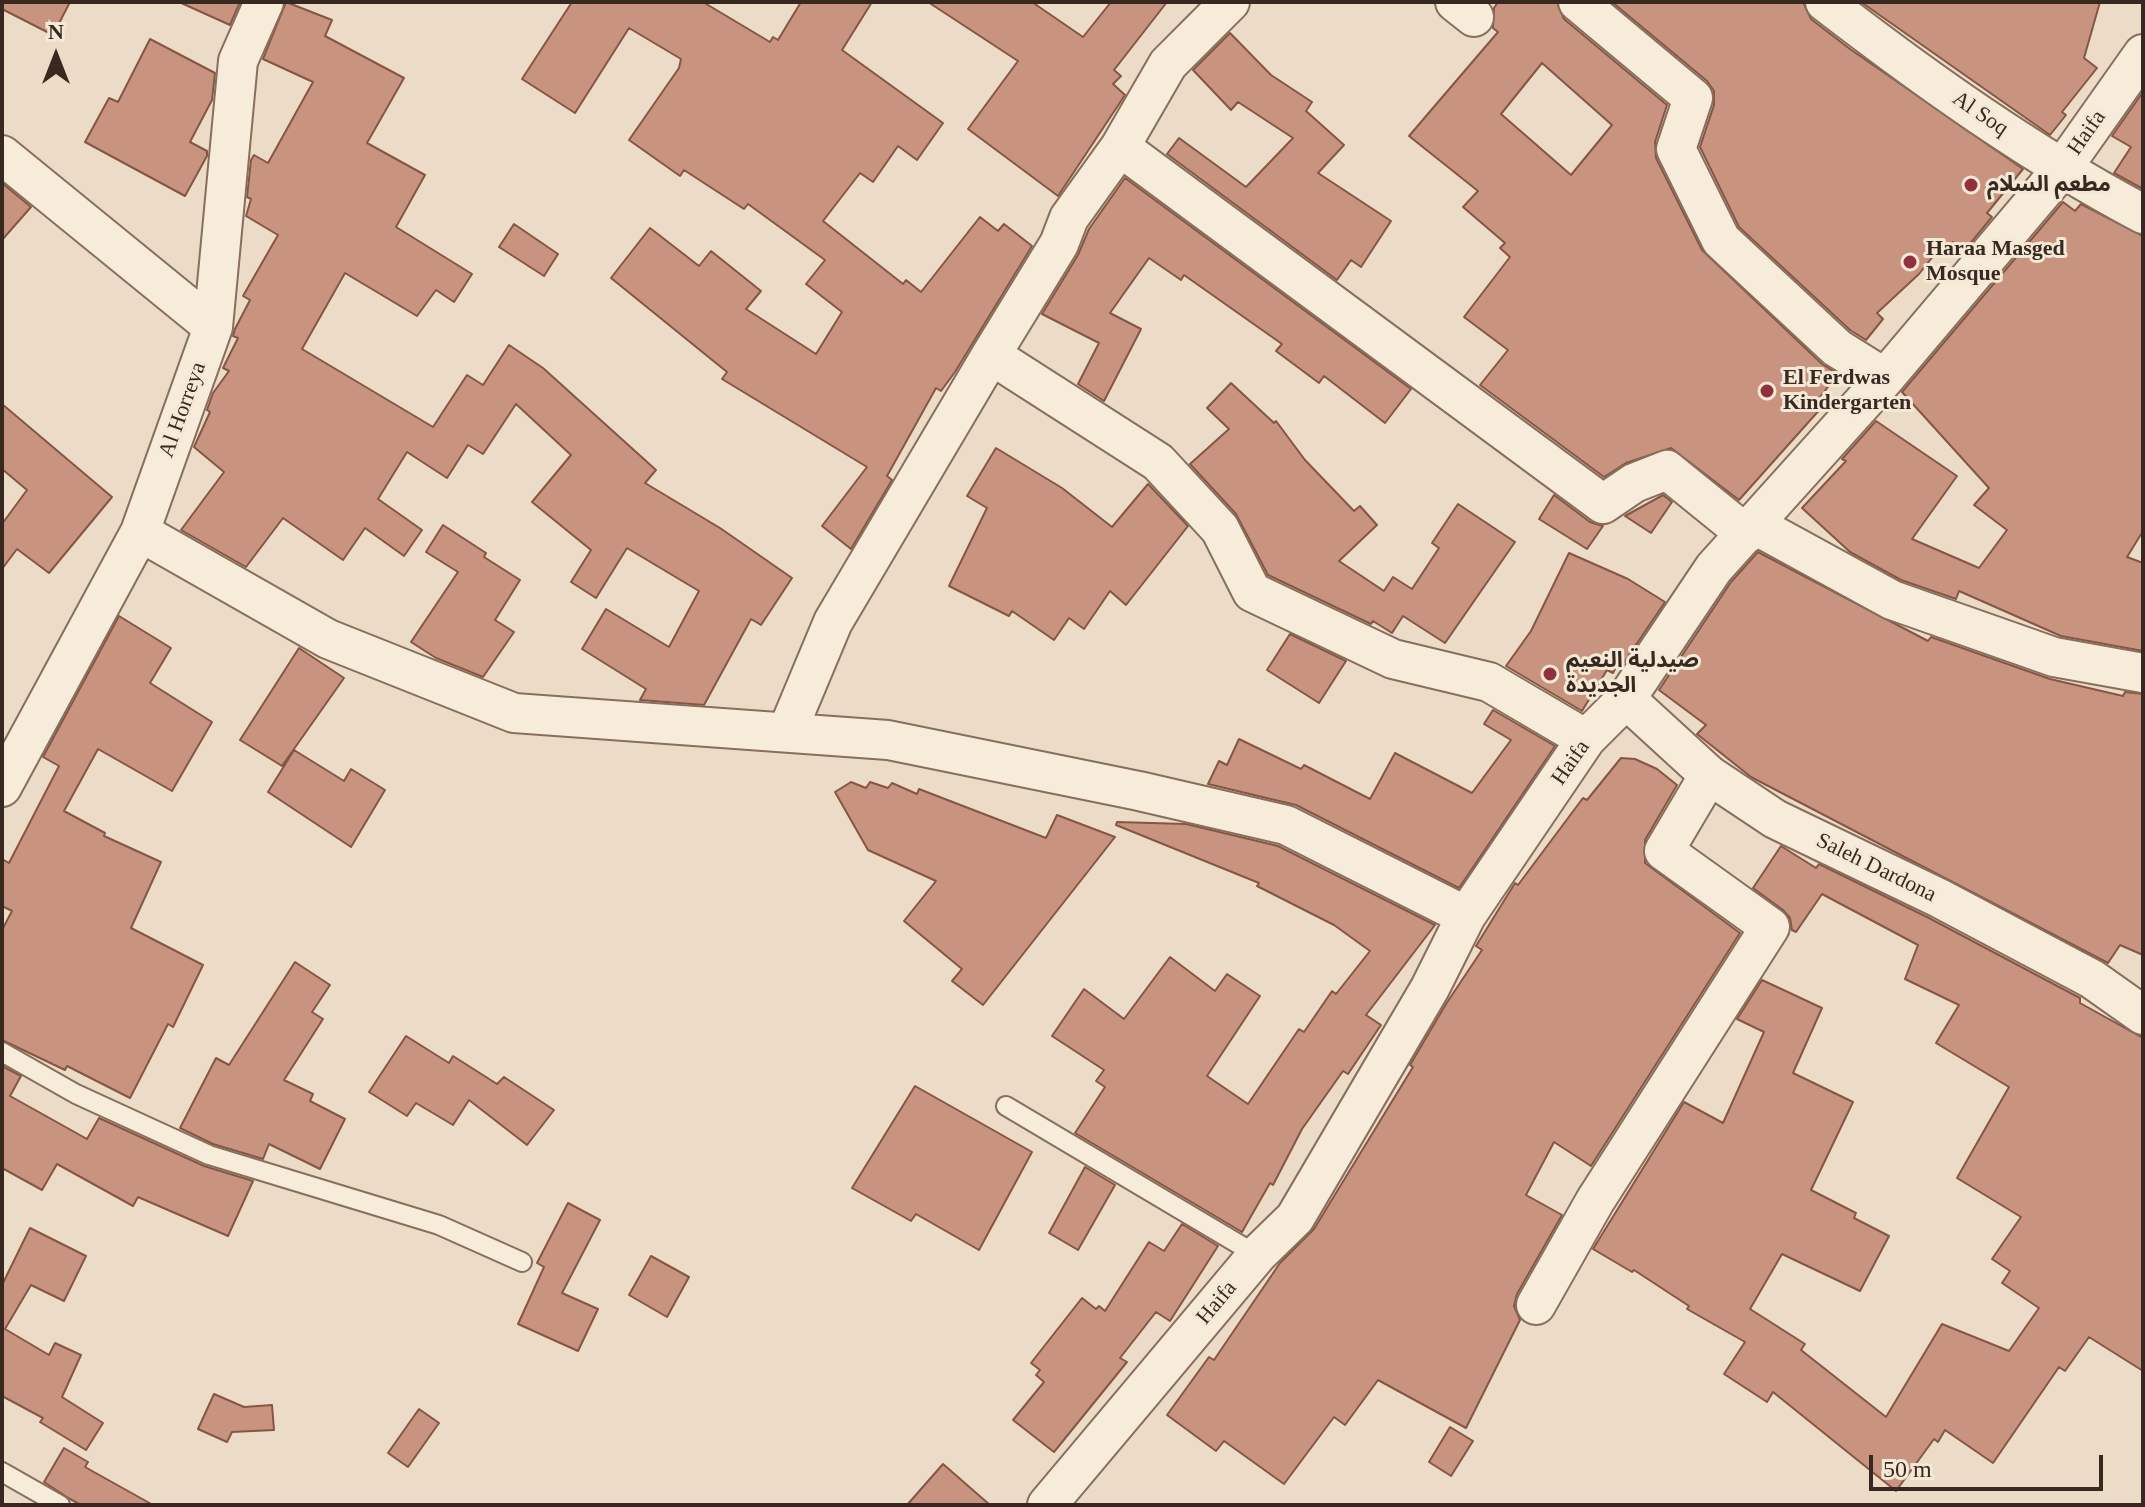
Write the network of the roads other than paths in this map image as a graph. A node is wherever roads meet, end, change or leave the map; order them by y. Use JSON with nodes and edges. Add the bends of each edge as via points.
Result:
{"nodes":[{"id":1,"x":264,"y":2,"type":"edge"},
{"id":2,"x":1230,"y":2,"type":"edge"},
{"id":3,"x":1578,"y":2,"type":"edge"},
{"id":4,"x":1825,"y":2,"type":"edge"},
{"id":5,"x":2143,"y":54,"type":"edge"},
{"id":6,"x":1120,"y":147,"type":"junction"},
{"id":7,"x":2,"y":155,"type":"edge"},
{"id":8,"x":2061,"y":170,"type":"junction"},
{"id":9,"x":2143,"y":214,"type":"edge"},
{"id":10,"x":213,"y":327,"type":"junction"},
{"id":11,"x":991,"y":355,"type":"junction"},
{"id":12,"x":1885,"y":378,"type":"junction"},
{"id":13,"x":1750,"y":530,"type":"junction"},
{"id":14,"x":140,"y":532,"type":"junction"},
{"id":15,"x":2143,"y":673,"type":"edge"},
{"id":16,"x":1626,"y":699,"type":"junction"},
{"id":17,"x":787,"y":732,"type":"junction"},
{"id":18,"x":1586,"y":739,"type":"junction"},
{"id":19,"x":1709,"y":775,"type":"junction"},
{"id":20,"x":2,"y":787,"type":"edge"},
{"id":21,"x":1466,"y":916,"type":"junction"},
{"id":22,"x":2143,"y":1015,"type":"edge"},
{"id":23,"x":2,"y":1052,"type":"edge"},
{"id":24,"x":1006,"y":1106,"type":"dead end"},
{"id":25,"x":1257,"y":1255,"type":"junction"},
{"id":26,"x":522,"y":1262,"type":"dead end"},
{"id":27,"x":1536,"y":1305,"type":"dead end"},
{"id":28,"x":2,"y":1472,"type":"edge"},
{"id":29,"x":60,"y":1505,"type":"edge"},
{"id":30,"x":1047,"y":1505,"type":"edge"}],
"edges":[{"from":1,"to":10,"type":"street","name":"Al Horreya","via":[[238,61]]},
{"from":2,"to":6,"type":"street","via":[[1168,64]]},
{"from":3,"to":12,"type":"street","via":[[1693,98],[1676,149],[1721,240],[1837,348]]},
{"from":4,"to":8,"type":"street","name":"Al Soq","via":[[1892,55]]},
{"from":5,"to":8,"type":"street","name":"Haifa"},
{"from":6,"to":11,"type":"street","via":[[1069,218],[1059,244]]},
{"from":6,"to":13,"type":"street","via":[[1603,504],[1634,483],[1667,470]]},
{"from":7,"to":10,"type":"street"},
{"from":8,"to":9,"type":"street","name":"Al Soq"},
{"from":8,"to":12,"type":"street","name":"Haifa"},
{"from":10,"to":14,"type":"street","name":"Al Horreya"},
{"from":11,"to":17,"type":"street","via":[[833,622]]},
{"from":11,"to":18,"type":"street","via":[[1158,462],[1220,529],[1252,592],[1393,659],[1489,682]]},
{"from":12,"to":13,"type":"street","name":"Haifa"},
{"from":13,"to":15,"type":"street","via":[[1892,600],[2054,657]]},
{"from":13,"to":16,"type":"street","name":"Haifa","via":[[1714,568]]},
{"from":14,"to":17,"type":"street","via":[[328,639],[514,713]]},
{"from":14,"to":20,"type":"street","name":"Al Horreya"},
{"from":16,"to":18,"type":"street","name":"Haifa"},
{"from":16,"to":19,"type":"street","name":"Saleh Dardona"},
{"from":17,"to":21,"type":"street","via":[[888,740],[1286,825]]},
{"from":18,"to":21,"type":"street","name":"Haifa"},
{"from":19,"to":22,"type":"street","name":"Saleh Dardona","via":[[1775,819],[1939,898],[2064,965]]},
{"from":19,"to":27,"type":"street","via":[[1664,851],[1770,927],[1595,1201]]},
{"from":21,"to":25,"type":"street","name":"Haifa","via":[[1430,988],[1295,1218]]},
{"from":23,"to":26,"type":"lane","via":[[76,1094],[209,1155],[439,1225]]},
{"from":24,"to":25,"type":"lane"},
{"from":25,"to":30,"type":"street","name":"Haifa"},
{"from":28,"to":29,"type":"lane"}]}
